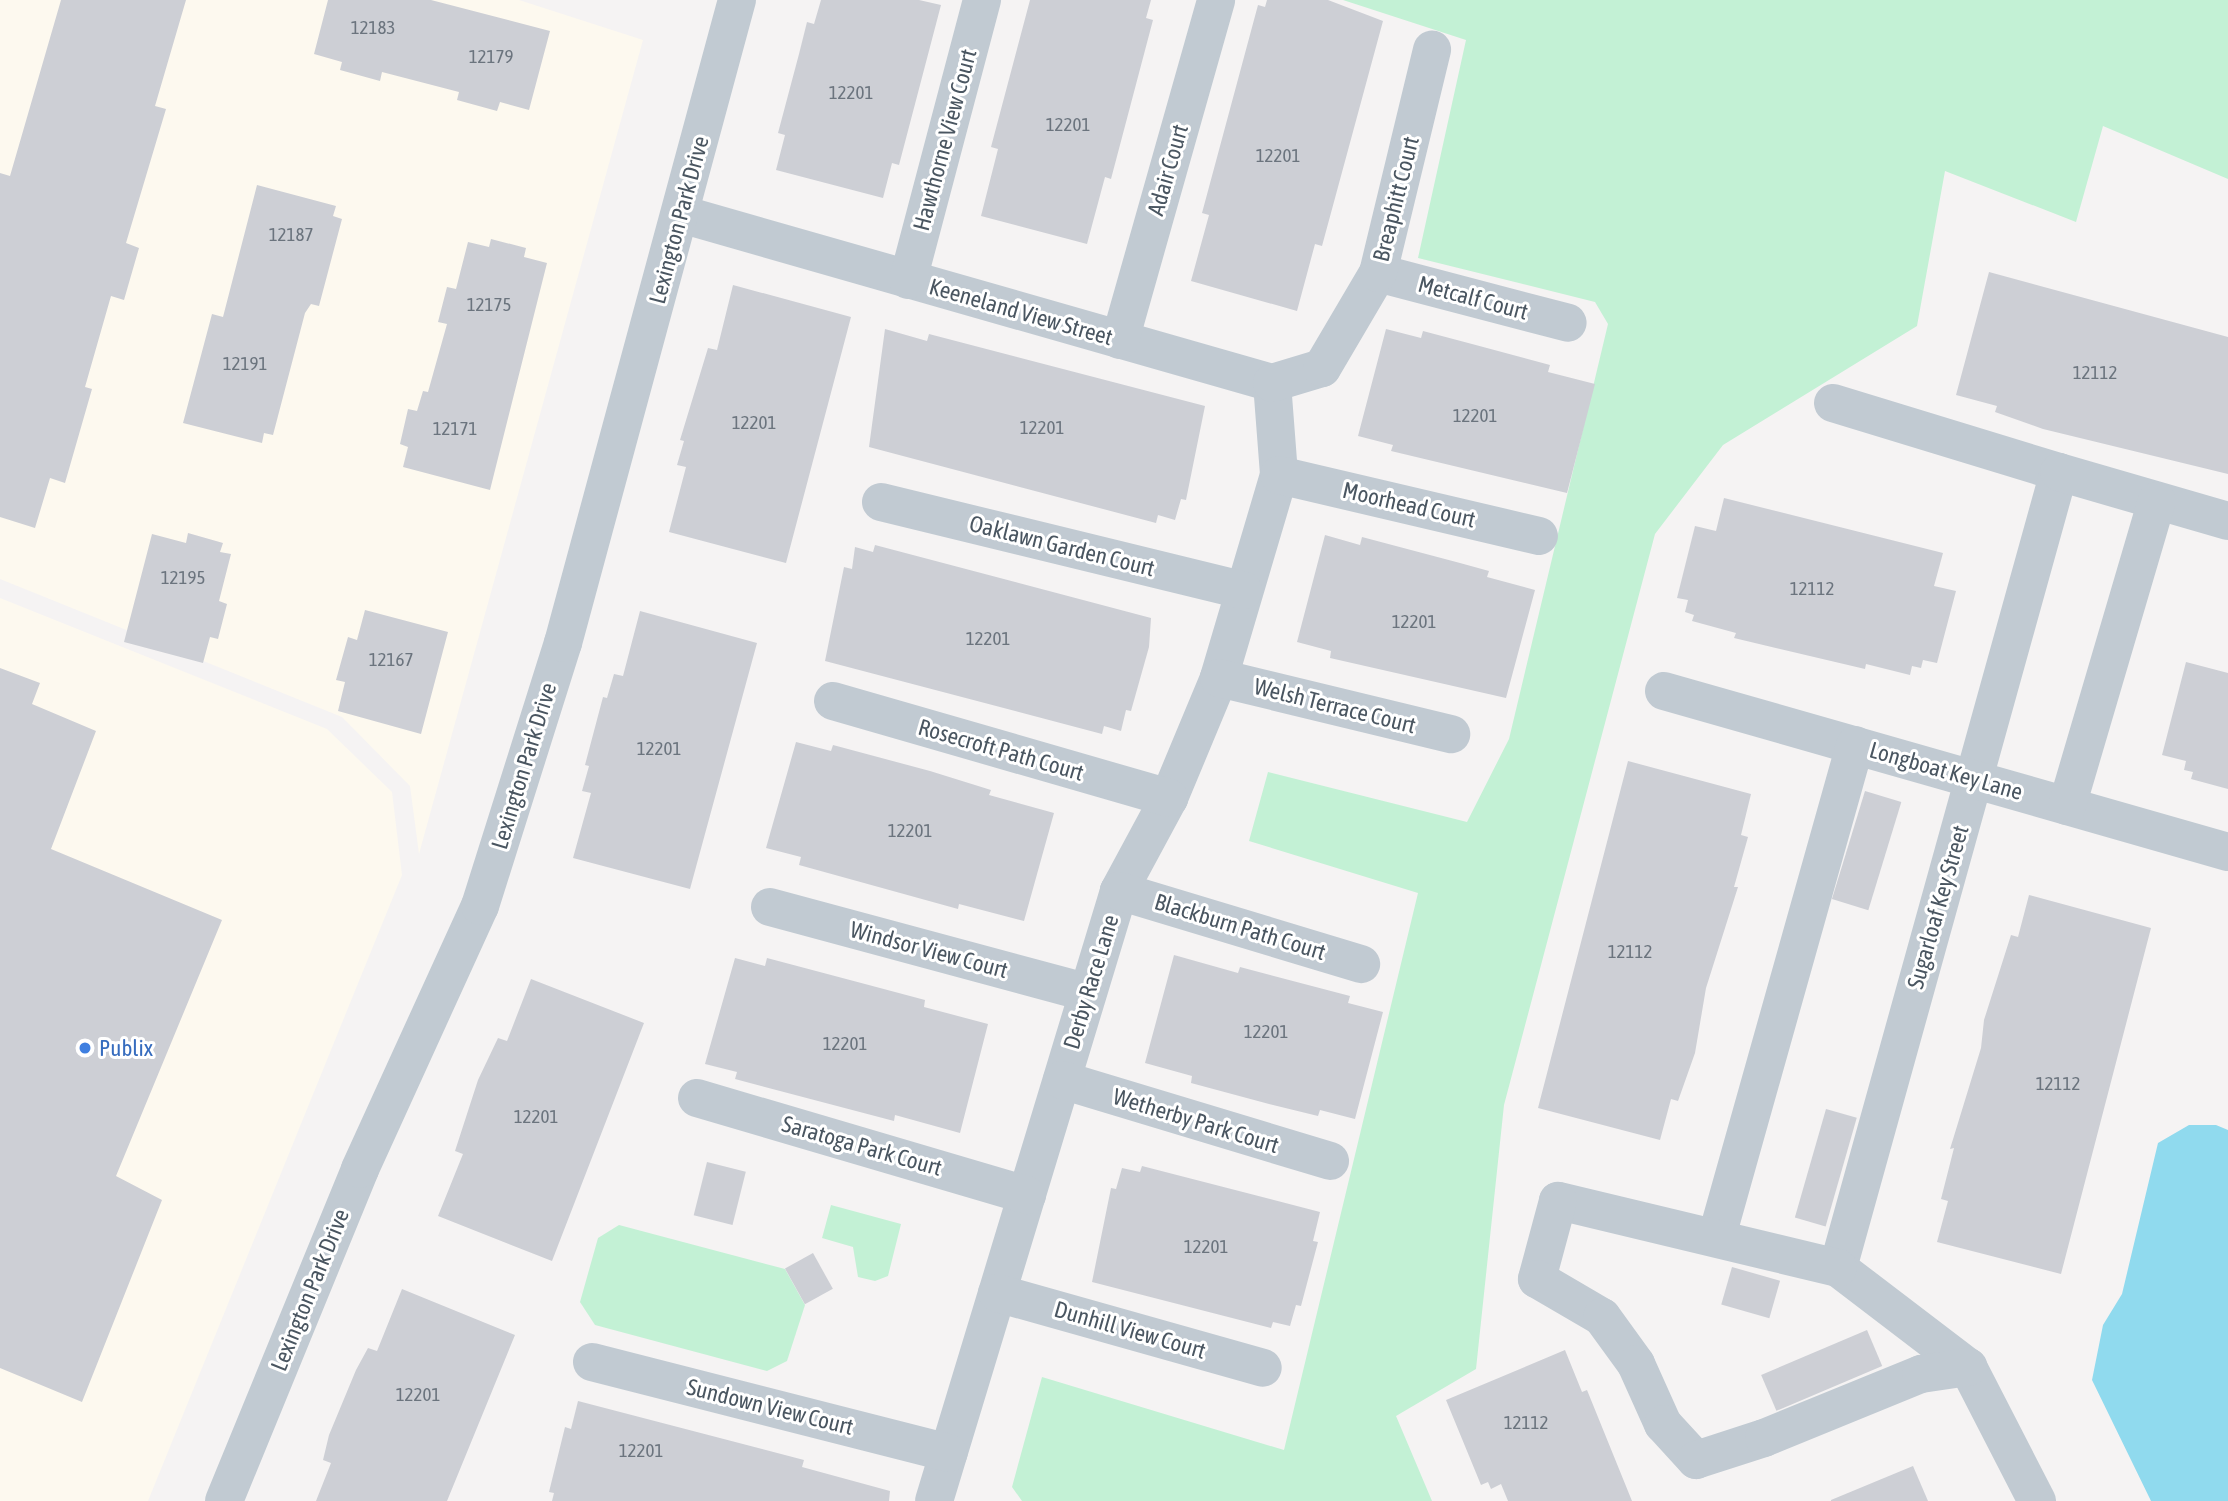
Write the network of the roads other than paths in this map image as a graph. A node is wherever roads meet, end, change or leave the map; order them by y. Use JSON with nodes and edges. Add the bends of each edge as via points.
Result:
{"nodes":[{"id":1,"x":737,"y":0,"type":"edge"},
{"id":2,"x":982,"y":0,"type":"edge"},
{"id":3,"x":1216,"y":0,"type":"edge"},
{"id":4,"x":1432,"y":49,"type":"dead end"},
{"id":5,"x":681,"y":214,"type":"junction"},
{"id":6,"x":1378,"y":273,"type":"junction"},
{"id":7,"x":908,"y":280,"type":"junction"},
{"id":8,"x":1568,"y":323,"type":"dead end"},
{"id":9,"x":1120,"y":340,"type":"junction"},
{"id":10,"x":1272,"y":383,"type":"junction"},
{"id":11,"x":1833,"y":403,"type":"dead end"},
{"id":12,"x":2059,"y":472,"type":"junction"},
{"id":13,"x":1279,"y":475,"type":"junction"},
{"id":14,"x":2157,"y":501,"type":"junction"},
{"id":15,"x":881,"y":502,"type":"dead end"},
{"id":16,"x":2228,"y":521,"type":"edge"},
{"id":17,"x":1539,"y":536,"type":"dead end"},
{"id":18,"x":1243,"y":590,"type":"junction"},
{"id":19,"x":1219,"y":678,"type":"junction"},
{"id":20,"x":1664,"y":691,"type":"dead end"},
{"id":21,"x":833,"y":701,"type":"dead end"},
{"id":22,"x":1451,"y":734,"type":"dead end"},
{"id":23,"x":1855,"y":746,"type":"junction"},
{"id":24,"x":1973,"y":779,"type":"junction"},
{"id":25,"x":1170,"y":798,"type":"junction"},
{"id":26,"x":2067,"y":806,"type":"junction"},
{"id":27,"x":2228,"y":852,"type":"edge"},
{"id":28,"x":1119,"y":891,"type":"junction"},
{"id":29,"x":770,"y":907,"type":"dead end"},
{"id":30,"x":1361,"y":964,"type":"dead end"},
{"id":31,"x":1088,"y":993,"type":"junction"},
{"id":32,"x":1062,"y":1080,"type":"junction"},
{"id":33,"x":697,"y":1098,"type":"dead end"},
{"id":34,"x":1330,"y":1161,"type":"dead end"},
{"id":35,"x":1027,"y":1195,"type":"junction"},
{"id":36,"x":1717,"y":1236,"type":"junction"},
{"id":37,"x":1838,"y":1268,"type":"junction"},
{"id":38,"x":998,"y":1293,"type":"junction"},
{"id":39,"x":592,"y":1362,"type":"dead end"},
{"id":40,"x":1968,"y":1367,"type":"junction"},
{"id":41,"x":1263,"y":1368,"type":"dead end"},
{"id":42,"x":948,"y":1452,"type":"junction"},
{"id":43,"x":224,"y":1501,"type":"edge"},
{"id":44,"x":934,"y":1501,"type":"edge"},
{"id":45,"x":2037,"y":1501,"type":"edge"}],
"edges":[{"from":1,"to":5,"type":"street","name":"Lexington Park Drive"},
{"from":2,"to":7,"type":"street","name":"Hawthorne View Court"},
{"from":3,"to":9,"type":"street","name":"Adair Court"},
{"from":4,"to":6,"type":"street","name":"Breaphitt Court"},
{"from":5,"to":7,"type":"street","name":"Keeneland View Street"},
{"from":5,"to":43,"type":"street","name":"Lexington Park Drive","via":[[563,643],[481,906],[360,1169]]},
{"from":6,"to":8,"type":"street","name":"Metcalf Court"},
{"from":6,"to":10,"type":"street","name":"Breaphitt Court","via":[[1322,368]]},
{"from":7,"to":9,"type":"street","name":"Keeneland View Street"},
{"from":9,"to":10,"type":"street","name":"Keeneland View Street"},
{"from":10,"to":13,"type":"street"},
{"from":11,"to":12,"type":"street"},
{"from":12,"to":14,"type":"street"},
{"from":12,"to":24,"type":"street","name":"Sugarloaf Key Street"},
{"from":13,"to":17,"type":"street","name":"Moorhead Court"},
{"from":13,"to":18,"type":"street","name":"Derby Race Lane"},
{"from":14,"to":16,"type":"street"},
{"from":14,"to":26,"type":"street"},
{"from":15,"to":18,"type":"street","name":"Oaklawn Garden Court"},
{"from":18,"to":19,"type":"street","name":"Derby Race Lane"},
{"from":19,"to":22,"type":"street","name":"Welsh Terrace Court"},
{"from":19,"to":25,"type":"street","name":"Derby Race Lane"},
{"from":20,"to":23,"type":"street","name":"Longboat Key Lane"},
{"from":21,"to":25,"type":"street","name":"Rosecroft Path Court"},
{"from":23,"to":24,"type":"street","name":"Longboat Key Lane"},
{"from":23,"to":36,"type":"street"},
{"from":24,"to":26,"type":"street","name":"Longboat Key Lane"},
{"from":24,"to":37,"type":"street","name":"Sugarloaf Key Street"},
{"from":25,"to":28,"type":"street","name":"Derby Race Lane"},
{"from":26,"to":27,"type":"street","name":"Longboat Key Lane"},
{"from":28,"to":30,"type":"street","name":"Blackburn Path Court"},
{"from":28,"to":31,"type":"street","name":"Derby Race Lane"},
{"from":29,"to":31,"type":"street","name":"Windsor View Court"},
{"from":31,"to":32,"type":"street","name":"Derby Race Lane"},
{"from":32,"to":34,"type":"street","name":"Wetherby Park Court"},
{"from":32,"to":35,"type":"street","name":"Derby Race Lane"},
{"from":33,"to":35,"type":"street","name":"Saratoga Park Court"},
{"from":35,"to":38,"type":"street","name":"Derby Race Lane"},
{"from":36,"to":37,"type":"street"},
{"from":36,"to":40,"type":"street","via":[[1558,1200],[1536,1279],[1602,1317],[1636,1364],[1663,1424],[1696,1460],[1921,1374]]},
{"from":37,"to":40,"type":"street"},
{"from":38,"to":41,"type":"street","name":"Dunhill View Court"},
{"from":38,"to":42,"type":"street","name":"Derby Race Lane"},
{"from":39,"to":42,"type":"street","name":"Sundown View Court"},
{"from":40,"to":45,"type":"street"},
{"from":42,"to":44,"type":"street","name":"Derby Race Lane"}]}
